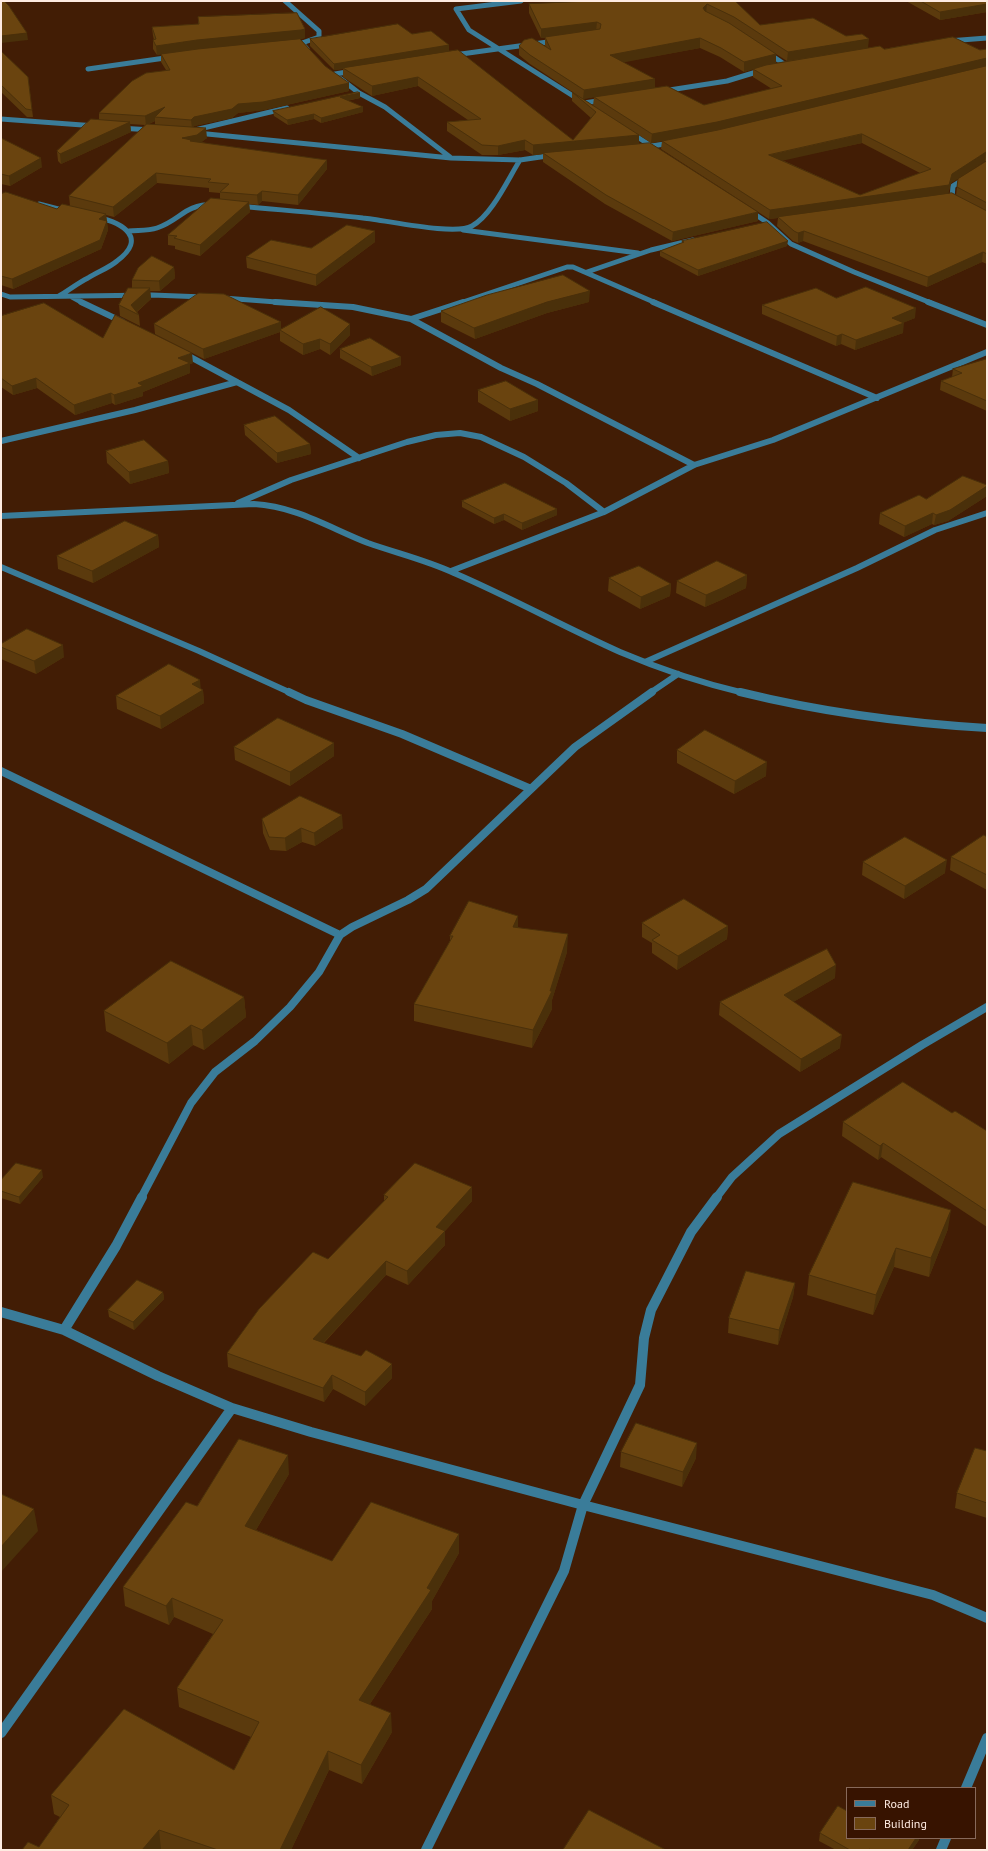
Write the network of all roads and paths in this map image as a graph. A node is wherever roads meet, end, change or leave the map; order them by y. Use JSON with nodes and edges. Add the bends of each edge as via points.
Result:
{"nodes":[{"id":1,"x":285,"y":1,"type":"edge"},
{"id":2,"x":521,"y":1,"type":"edge"},
{"id":3,"x":987,"y":38,"type":"edge"},
{"id":4,"x":559,"y":40,"type":"edge"},
{"id":5,"x":942,"y":42,"type":"edge"},
{"id":6,"x":302,"y":43,"type":"junction"},
{"id":7,"x":294,"y":44,"type":"edge"},
{"id":8,"x":498,"y":48,"type":"junction"},
{"id":9,"x":762,"y":49,"type":"edge"},
{"id":10,"x":312,"y":54,"type":"edge"},
{"id":11,"x":452,"y":55,"type":"edge"},
{"id":12,"x":174,"y":56,"type":"edge"},
{"id":13,"x":795,"y":64,"type":"edge"},
{"id":14,"x":787,"y":66,"type":"junction"},
{"id":15,"x":780,"y":67,"type":"edge"},
{"id":16,"x":772,"y":68,"type":"edge"},
{"id":17,"x":88,"y":69,"type":"dead end"},
{"id":18,"x":328,"y":71,"type":"edge"},
{"id":19,"x":358,"y":71,"type":"edge"},
{"id":20,"x":334,"y":74,"type":"junction"},
{"id":21,"x":657,"y":92,"type":"edge"},
{"id":22,"x":359,"y":93,"type":"junction"},
{"id":23,"x":352,"y":95,"type":"edge"},
{"id":24,"x":614,"y":99,"type":"edge"},
{"id":25,"x":584,"y":103,"type":"junction"},
{"id":26,"x":590,"y":107,"type":"edge"},
{"id":27,"x":291,"y":108,"type":"edge"},
{"id":28,"x":1,"y":118,"type":"edge"},
{"id":29,"x":15,"y":121,"type":"junction"},
{"id":30,"x":1,"y":126,"type":"edge"},
{"id":31,"x":104,"y":126,"type":"edge"},
{"id":32,"x":112,"y":127,"type":"edge"},
{"id":33,"x":158,"y":130,"type":"edge"},
{"id":34,"x":627,"y":131,"type":"edge"},
{"id":35,"x":674,"y":143,"type":"edge"},
{"id":36,"x":652,"y":147,"type":"junction"},
{"id":37,"x":638,"y":148,"type":"edge"},
{"id":38,"x":659,"y":151,"type":"edge"},
{"id":39,"x":561,"y":155,"type":"edge"},
{"id":40,"x":451,"y":158,"type":"junction"},
{"id":41,"x":520,"y":160,"type":"junction"},
{"id":42,"x":972,"y":174,"type":"edge"},
{"id":43,"x":952,"y":198,"type":"junction"},
{"id":44,"x":940,"y":200,"type":"edge"},
{"id":45,"x":30,"y":202,"type":"edge"},
{"id":46,"x":959,"y":202,"type":"edge"},
{"id":47,"x":217,"y":205,"type":"edge"},
{"id":48,"x":232,"y":206,"type":"edge"},
{"id":49,"x":743,"y":206,"type":"edge"},
{"id":50,"x":72,"y":212,"type":"edge"},
{"id":51,"x":92,"y":216,"type":"edge"},
{"id":52,"x":768,"y":222,"type":"junction"},
{"id":53,"x":776,"y":222,"type":"edge"},
{"id":54,"x":761,"y":224,"type":"edge"},
{"id":55,"x":459,"y":229,"type":"junction"},
{"id":56,"x":129,"y":231,"type":"junction"},
{"id":57,"x":696,"y":239,"type":"edge"},
{"id":58,"x":640,"y":253,"type":"junction"},
{"id":59,"x":587,"y":272,"type":"junction"},
{"id":60,"x":1,"y":294,"type":"edge"},
{"id":61,"x":71,"y":296,"type":"junction"},
{"id":62,"x":10,"y":297,"type":"junction"},
{"id":63,"x":57,"y":297,"type":"junction"},
{"id":64,"x":212,"y":298,"type":"edge"},
{"id":65,"x":219,"y":298,"type":"edge"},
{"id":66,"x":1,"y":301,"type":"edge"},
{"id":67,"x":411,"y":319,"type":"junction"},
{"id":68,"x":126,"y":324,"type":"edge"},
{"id":69,"x":987,"y":325,"type":"edge"},
{"id":70,"x":174,"y":348,"type":"edge"},
{"id":71,"x":987,"y":352,"type":"edge"},
{"id":72,"x":237,"y":382,"type":"junction"},
{"id":73,"x":878,"y":398,"type":"junction"},
{"id":74,"x":1,"y":441,"type":"edge"},
{"id":75,"x":360,"y":458,"type":"junction"},
{"id":76,"x":694,"y":465,"type":"junction"},
{"id":77,"x":234,"y":505,"type":"junction"},
{"id":78,"x":604,"y":512,"type":"junction"},
{"id":79,"x":987,"y":513,"type":"edge"},
{"id":80,"x":1,"y":516,"type":"edge"},
{"id":81,"x":1,"y":567,"type":"edge"},
{"id":82,"x":451,"y":571,"type":"junction"},
{"id":83,"x":645,"y":662,"type":"junction"},
{"id":84,"x":678,"y":674,"type":"junction"},
{"id":85,"x":987,"y":728,"type":"edge"},
{"id":86,"x":1,"y":771,"type":"edge"},
{"id":87,"x":531,"y":789,"type":"junction"},
{"id":88,"x":340,"y":935,"type":"junction"},
{"id":89,"x":987,"y":1007,"type":"edge"},
{"id":90,"x":1,"y":1312,"type":"edge"},
{"id":91,"x":64,"y":1330,"type":"junction"},
{"id":92,"x":232,"y":1408,"type":"junction"},
{"id":93,"x":583,"y":1505,"type":"junction"},
{"id":94,"x":987,"y":1618,"type":"edge"},
{"id":95,"x":1,"y":1733,"type":"edge"},
{"id":96,"x":987,"y":1738,"type":"edge"},
{"id":97,"x":966,"y":1787,"type":"edge"},
{"id":98,"x":946,"y":1839,"type":"edge"},
{"id":99,"x":426,"y":1850,"type":"edge"},
{"id":100,"x":941,"y":1850,"type":"edge"}],
"edges":[{"from":1,"to":6,"type":"street","via":[[319,31],[319,37]]},
{"from":2,"to":8,"type":"street","via":[[456,9],[469,30]]},
{"from":3,"to":5,"type":"street"},
{"from":4,"to":8,"type":"street"},
{"from":6,"to":7,"type":"street"},
{"from":6,"to":10,"type":"street"},
{"from":8,"to":11,"type":"street"},
{"from":8,"to":25,"type":"street"},
{"from":9,"to":14,"type":"street"},
{"from":12,"to":17,"type":"street"},
{"from":13,"to":14,"type":"street"},
{"from":14,"to":15,"type":"street"},
{"from":16,"to":21,"type":"street","via":[[727,81]]},
{"from":18,"to":20,"type":"street"},
{"from":19,"to":20,"type":"street"},
{"from":20,"to":22,"type":"street"},
{"from":22,"to":23,"type":"street"},
{"from":22,"to":40,"type":"street","via":[[385,107]]},
{"from":24,"to":25,"type":"street"},
{"from":25,"to":26,"type":"street"},
{"from":27,"to":40,"type":"street","via":[[189,132]]},
{"from":28,"to":29,"type":"street"},
{"from":29,"to":30,"type":"street"},
{"from":29,"to":31,"type":"street"},
{"from":32,"to":33,"type":"street"},
{"from":34,"to":36,"type":"street"},
{"from":35,"to":36,"type":"street"},
{"from":36,"to":37,"type":"street"},
{"from":36,"to":38,"type":"street"},
{"from":39,"to":41,"type":"street"},
{"from":40,"to":41,"type":"street"},
{"from":41,"to":55,"type":"street","via":[[484,216],[470,227]]},
{"from":42,"to":43,"type":"street","via":[[953,186]]},
{"from":43,"to":44,"type":"street"},
{"from":43,"to":46,"type":"street"},
{"from":45,"to":50,"type":"street"},
{"from":47,"to":56,"type":"street","via":[[193,205],[159,228]]},
{"from":48,"to":55,"type":"street"},
{"from":49,"to":52,"type":"street"},
{"from":51,"to":56,"type":"street","via":[[118,223]]},
{"from":52,"to":53,"type":"street"},
{"from":52,"to":54,"type":"street"},
{"from":52,"to":69,"type":"street","via":[[791,244]]},
{"from":55,"to":58,"type":"street"},
{"from":56,"to":63,"type":"street","via":[[132,240],[128,252],[118,262]]},
{"from":57,"to":58,"type":"street"},
{"from":58,"to":59,"type":"street"},
{"from":59,"to":67,"type":"street","via":[[567,267]]},
{"from":59,"to":73,"type":"street"},
{"from":60,"to":62,"type":"street"},
{"from":61,"to":63,"type":"street"},
{"from":61,"to":64,"type":"street","via":[[152,295]]},
{"from":61,"to":68,"type":"street"},
{"from":62,"to":63,"type":"street"},
{"from":62,"to":66,"type":"street"},
{"from":65,"to":67,"type":"street","via":[[353,307]]},
{"from":67,"to":76,"type":"street","via":[[501,368]]},
{"from":70,"to":72,"type":"street"},
{"from":71,"to":73,"type":"street"},
{"from":72,"to":74,"type":"street","via":[[135,410]]},
{"from":72,"to":75,"type":"street","via":[[289,410]]},
{"from":73,"to":76,"type":"street","via":[[772,440]]},
{"from":75,"to":77,"type":"street","via":[[291,480]]},
{"from":75,"to":78,"type":"street","via":[[436,434],[460,433],[481,437],[524,457],[566,483]]},
{"from":76,"to":78,"type":"street"},
{"from":77,"to":80,"type":"street"},
{"from":77,"to":82,"type":"street","via":[[265,504],[280,507],[368,543]]},
{"from":78,"to":82,"type":"street"},
{"from":79,"to":83,"type":"street","via":[[935,530],[857,568]]},
{"from":81,"to":87,"type":"street","via":[[199,651],[306,700],[402,734]]},
{"from":82,"to":83,"type":"street","via":[[559,624]]},
{"from":83,"to":84,"type":"street"},
{"from":84,"to":85,"type":"street","via":[[800,706],[882,718]]},
{"from":84,"to":87,"type":"street","via":[[575,746]]},
{"from":86,"to":88,"type":"street"},
{"from":87,"to":88,"type":"street","via":[[426,889]]},
{"from":88,"to":91,"type":"street","via":[[319,972],[290,1007],[255,1041],[215,1072],[191,1103],[116,1246]]},
{"from":89,"to":93,"type":"street","via":[[779,1134],[732,1177],[691,1232],[651,1310],[644,1338],[640,1384]]},
{"from":90,"to":91,"type":"street"},
{"from":91,"to":92,"type":"street","via":[[158,1376]]},
{"from":92,"to":93,"type":"street","via":[[311,1432]]},
{"from":92,"to":95,"type":"street"},
{"from":93,"to":94,"type":"street","via":[[933,1595]]},
{"from":93,"to":99,"type":"street","via":[[564,1572]]},
{"from":96,"to":97,"type":"street"},
{"from":98,"to":100,"type":"street"}]}
